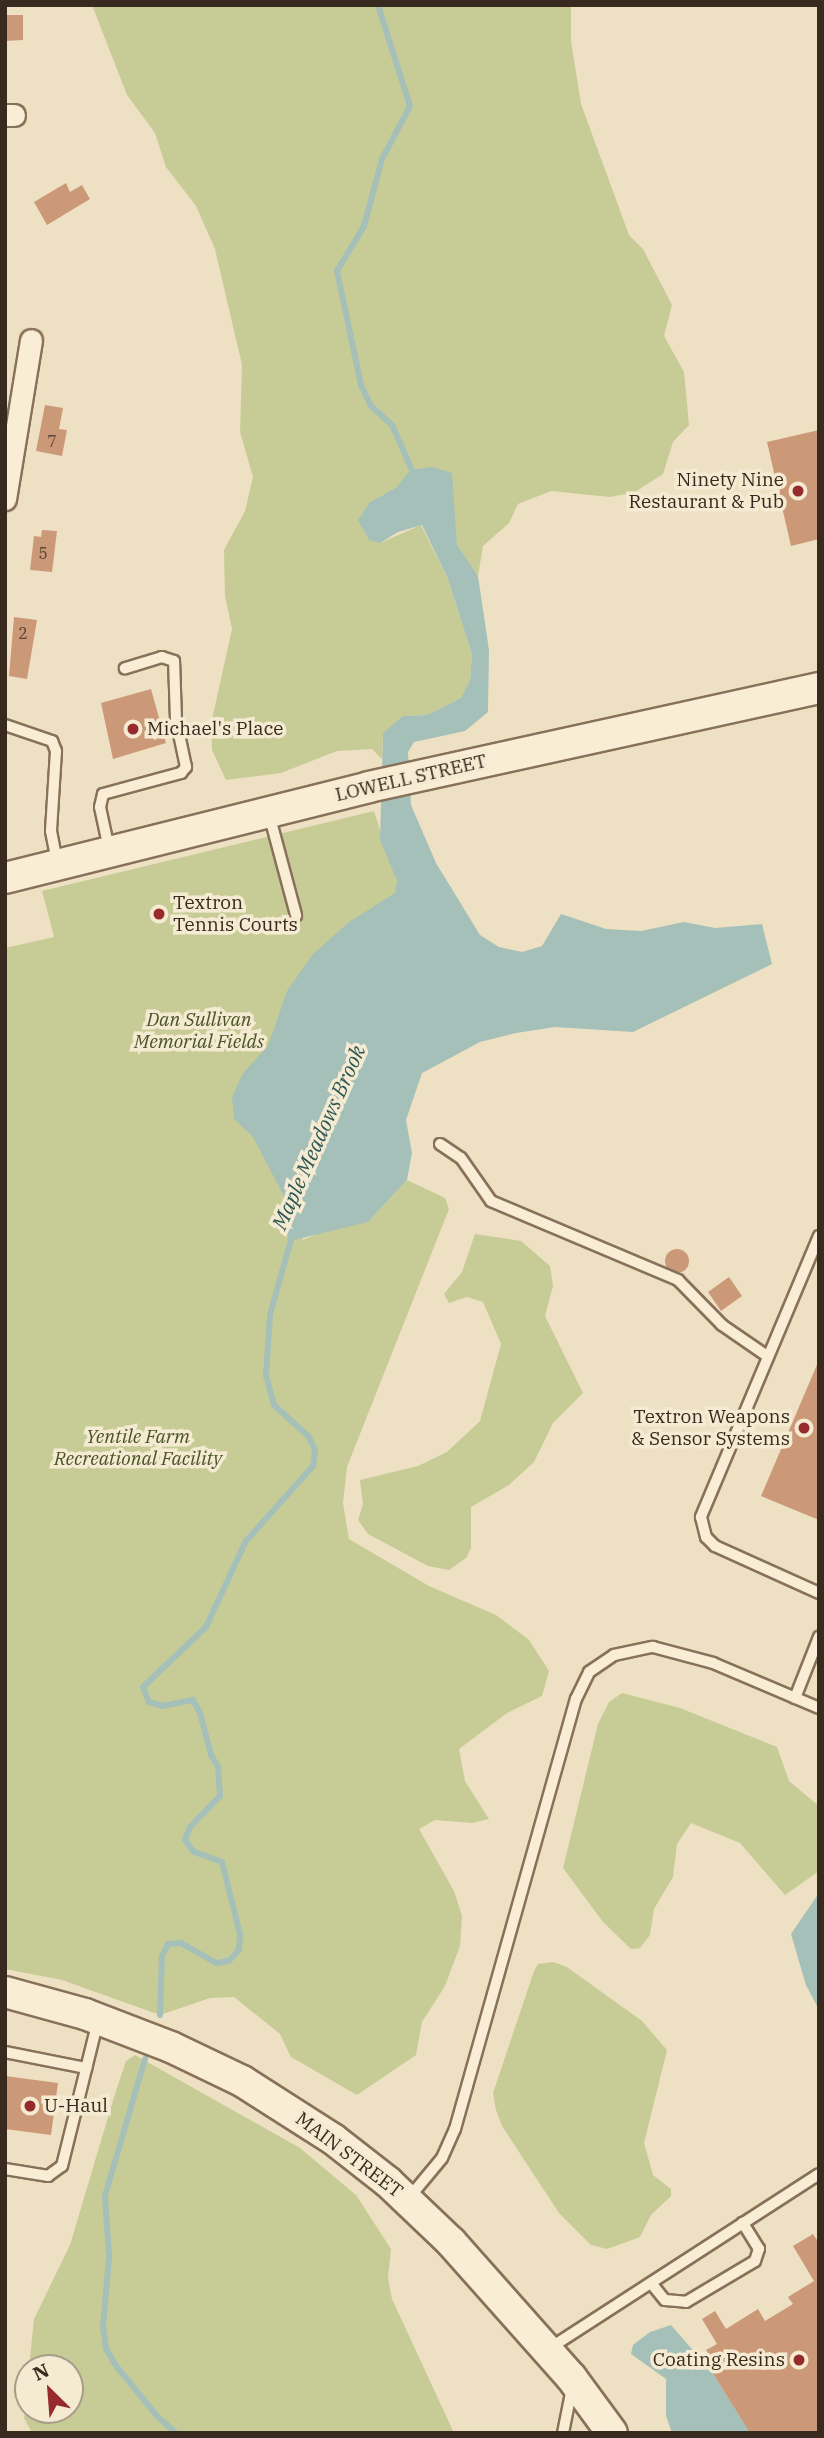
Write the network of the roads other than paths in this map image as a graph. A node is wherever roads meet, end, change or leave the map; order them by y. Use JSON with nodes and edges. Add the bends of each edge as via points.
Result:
{"nodes":[{"id":1,"x":31,"y":340,"type":"dead end"},
{"id":2,"x":5,"y":499,"type":"edge"},
{"id":3,"x":124,"y":668,"type":"dead end"},
{"id":4,"x":819,"y":688,"type":"edge"},
{"id":5,"x":5,"y":725,"type":"edge"},
{"id":6,"x":269,"y":812,"type":"junction"},
{"id":7,"x":110,"y":851,"type":"junction"},
{"id":8,"x":57,"y":865,"type":"junction"},
{"id":9,"x":5,"y":878,"type":"edge"},
{"id":10,"x":296,"y":915,"type":"dead end"},
{"id":11,"x":440,"y":1144,"type":"dead end"},
{"id":12,"x":819,"y":1236,"type":"edge"},
{"id":13,"x":767,"y":1356,"type":"junction"},
{"id":14,"x":819,"y":1592,"type":"edge"},
{"id":15,"x":819,"y":1637,"type":"edge"},
{"id":16,"x":795,"y":1698,"type":"junction"},
{"id":17,"x":819,"y":1708,"type":"edge"},
{"id":18,"x":5,"y":1992,"type":"edge"},
{"id":19,"x":98,"y":2018,"type":"junction"},
{"id":20,"x":5,"y":2052,"type":"edge"},
{"id":21,"x":86,"y":2068,"type":"junction"},
{"id":22,"x":5,"y":2169,"type":"edge"},
{"id":23,"x":819,"y":2174,"type":"edge"},
{"id":24,"x":408,"y":2200,"type":"junction"},
{"id":25,"x":743,"y":2223,"type":"junction"},
{"id":26,"x":651,"y":2283,"type":"junction"},
{"id":27,"x":547,"y":2350,"type":"junction"},
{"id":28,"x":575,"y":2382,"type":"junction"},
{"id":29,"x":563,"y":2433,"type":"edge"},
{"id":30,"x":612,"y":2433,"type":"edge"}],
"edges":[{"from":1,"to":2,"type":"street"},
{"from":3,"to":7,"type":"lane","via":[[162,657],[174,661],[176,720],[186,767],[181,773],[103,794],[100,807]]},
{"from":4,"to":6,"type":"main road","name":"LOWELL STREET"},
{"from":5,"to":8,"type":"lane","via":[[52,741],[56,751],[51,831]]},
{"from":6,"to":7,"type":"main road","name":"LOWELL STREET"},
{"from":6,"to":10,"type":"lane"},
{"from":7,"to":8,"type":"main road","name":"LOWELL STREET"},
{"from":8,"to":9,"type":"main road","name":"LOWELL STREET"},
{"from":11,"to":13,"type":"lane","via":[[461,1158],[491,1201],[678,1280],[722,1325]]},
{"from":12,"to":13,"type":"lane"},
{"from":13,"to":14,"type":"lane","via":[[704,1504],[701,1524],[715,1546]]},
{"from":15,"to":16,"type":"lane"},
{"from":16,"to":17,"type":"lane"},
{"from":16,"to":24,"type":"lane","via":[[713,1663],[653,1647],[614,1655],[589,1672],[576,1699],[455,2129],[442,2158]]},
{"from":18,"to":19,"type":"main road","name":"MAIN STREET"},
{"from":19,"to":21,"type":"lane"},
{"from":19,"to":24,"type":"main road","name":"MAIN STREET","via":[[242,2081],[333,2139]]},
{"from":20,"to":21,"type":"lane"},
{"from":21,"to":22,"type":"lane","via":[[60,2169],[47,2176]]},
{"from":23,"to":25,"type":"lane"},
{"from":24,"to":27,"type":"main road","name":"MAIN STREET"},
{"from":25,"to":26,"type":"lane"},
{"from":25,"to":26,"type":"lane","via":[[759,2249],[755,2261],[686,2302],[665,2300]]},
{"from":26,"to":27,"type":"lane"},
{"from":27,"to":28,"type":"main road","name":"MAIN STREET"},
{"from":28,"to":29,"type":"lane","via":[[565,2407]]},
{"from":28,"to":30,"type":"main road","name":"MAIN STREET"}]}
